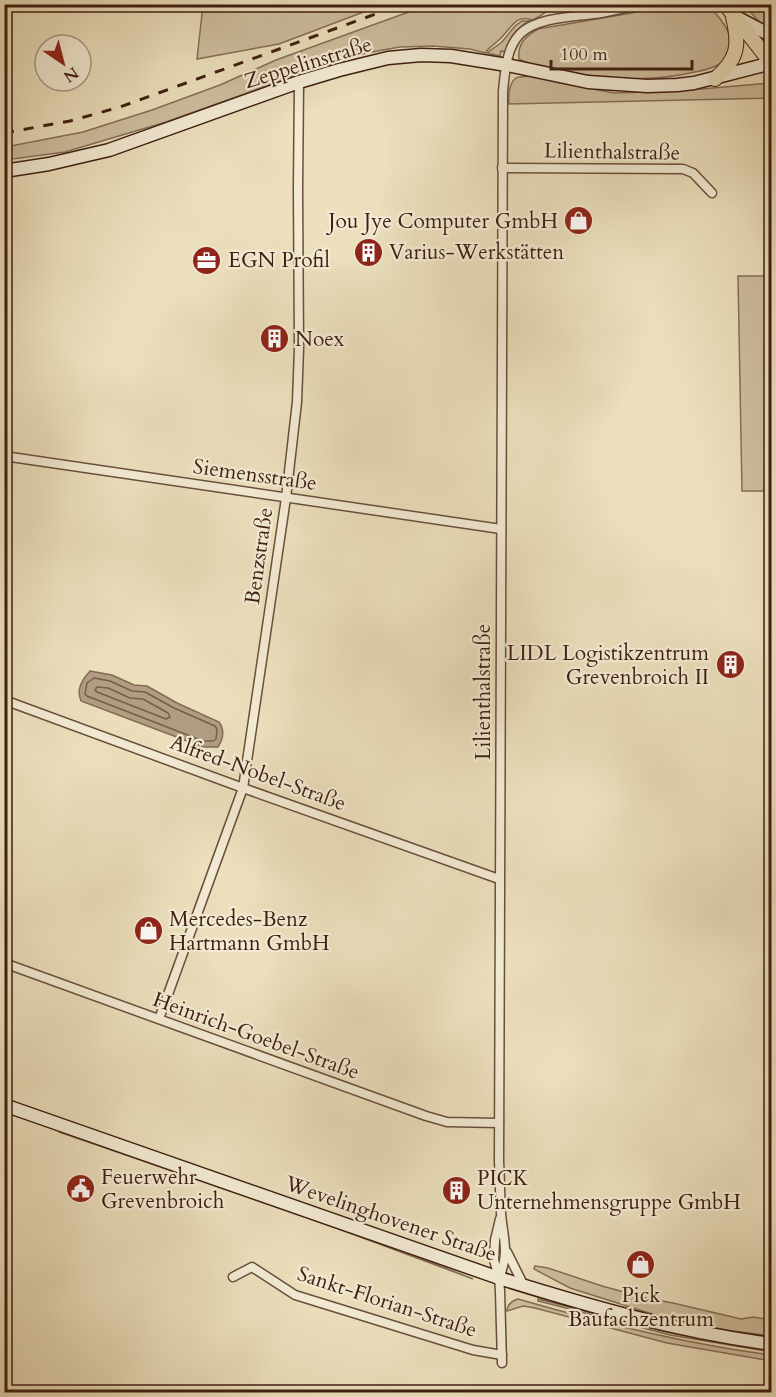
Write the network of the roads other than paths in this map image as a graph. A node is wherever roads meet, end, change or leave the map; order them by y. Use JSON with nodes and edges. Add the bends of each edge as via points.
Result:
{"nodes":[{"id":1,"x":638,"y":4,"type":"edge"},
{"id":2,"x":728,"y":9,"type":"edge"},
{"id":3,"x":771,"y":36,"type":"edge"},
{"id":4,"x":771,"y":64,"type":"edge"},
{"id":5,"x":507,"y":65,"type":"junction"},
{"id":6,"x":715,"y":79,"type":"junction"},
{"id":7,"x":299,"y":82,"type":"junction"},
{"id":8,"x":502,"y":168,"type":"junction"},
{"id":9,"x":4,"y":171,"type":"edge"},
{"id":10,"x":712,"y":192,"type":"dead end"},
{"id":11,"x":4,"y":456,"type":"edge"},
{"id":12,"x":286,"y":498,"type":"junction"},
{"id":13,"x":501,"y":529,"type":"junction"},
{"id":14,"x":4,"y":700,"type":"edge"},
{"id":15,"x":243,"y":788,"type":"junction"},
{"id":16,"x":499,"y":879,"type":"junction"},
{"id":17,"x":4,"y":963,"type":"edge"},
{"id":18,"x":159,"y":1019,"type":"junction"},
{"id":19,"x":4,"y":1105,"type":"edge"},
{"id":20,"x":499,"y":1123,"type":"junction"},
{"id":21,"x":501,"y":1216,"type":"junction"},
{"id":22,"x":505,"y":1248,"type":"junction"},
{"id":23,"x":233,"y":1277,"type":"dead end"},
{"id":24,"x":499,"y":1278,"type":"junction"},
{"id":25,"x":524,"y":1286,"type":"junction"},
{"id":26,"x":771,"y":1344,"type":"edge"},
{"id":27,"x":502,"y":1359,"type":"joint"}],
"edges":[{"from":1,"to":5,"type":"street","name":"Lilienthalstraße","via":[[532,26],[516,39]]},
{"from":2,"to":3,"type":"street"},
{"from":2,"to":4,"type":"main road"},
{"from":2,"to":6,"type":"main road","via":[[737,34],[737,48]]},
{"from":4,"to":6,"type":"street","name":"Zeppelinstraße"},
{"from":5,"to":6,"type":"street","name":"Zeppelinstraße","via":[[612,85],[668,86]]},
{"from":5,"to":7,"type":"street","name":"Zeppelinstraße","via":[[451,56],[411,56],[365,63]]},
{"from":5,"to":8,"type":"street","name":"Lilienthalstraße"},
{"from":7,"to":9,"type":"street","name":"Zeppelinstraße","via":[[109,150]]},
{"from":7,"to":12,"type":"street","name":"Benzstraße","via":[[298,374]]},
{"from":8,"to":10,"type":"street","name":"Lilienthalstraße","via":[[683,169],[693,173]]},
{"from":8,"to":13,"type":"street","name":"Lilienthalstraße"},
{"from":11,"to":12,"type":"street","name":"Siemensstraße"},
{"from":12,"to":13,"type":"street","name":"Siemensstraße"},
{"from":12,"to":15,"type":"street","name":"Benzstraße"},
{"from":13,"to":16,"type":"street","name":"Lilienthalstraße"},
{"from":14,"to":15,"type":"street","name":"Alfred-Nobel-Straße"},
{"from":15,"to":16,"type":"street","name":"Alfred-Nobel-Straße"},
{"from":15,"to":18,"type":"street","name":"Benzstraße"},
{"from":16,"to":20,"type":"street","name":"Lilienthalstraße"},
{"from":17,"to":18,"type":"street","name":"Heinrich-Goebel-Straße"},
{"from":18,"to":20,"type":"street","name":"Heinrich-Goebel-Straße","via":[[426,1116],[447,1122]]},
{"from":19,"to":24,"type":"street","name":"Wevelinghovener Straße"},
{"from":20,"to":21,"type":"street","name":"Lilienthalstraße"},
{"from":21,"to":22,"type":"street","name":"Lilienthalstraße"},
{"from":21,"to":24,"type":"street","name":"Lilienthalstraße","via":[[494,1251]]},
{"from":22,"to":24,"type":"street","name":"Lilienthalstraße"},
{"from":22,"to":25,"type":"street","name":"Lilienthalstraße"},
{"from":23,"to":27,"type":"street","name":"Sankt-Florian-Straße","via":[[252,1267],[295,1294]]},
{"from":24,"to":25,"type":"street","name":"Wevelinghovener Straße"},
{"from":24,"to":27,"type":"street","name":"Lilienthalstraße"},
{"from":25,"to":26,"type":"street","name":"Wevelinghovener Straße","via":[[653,1322]]}]}
